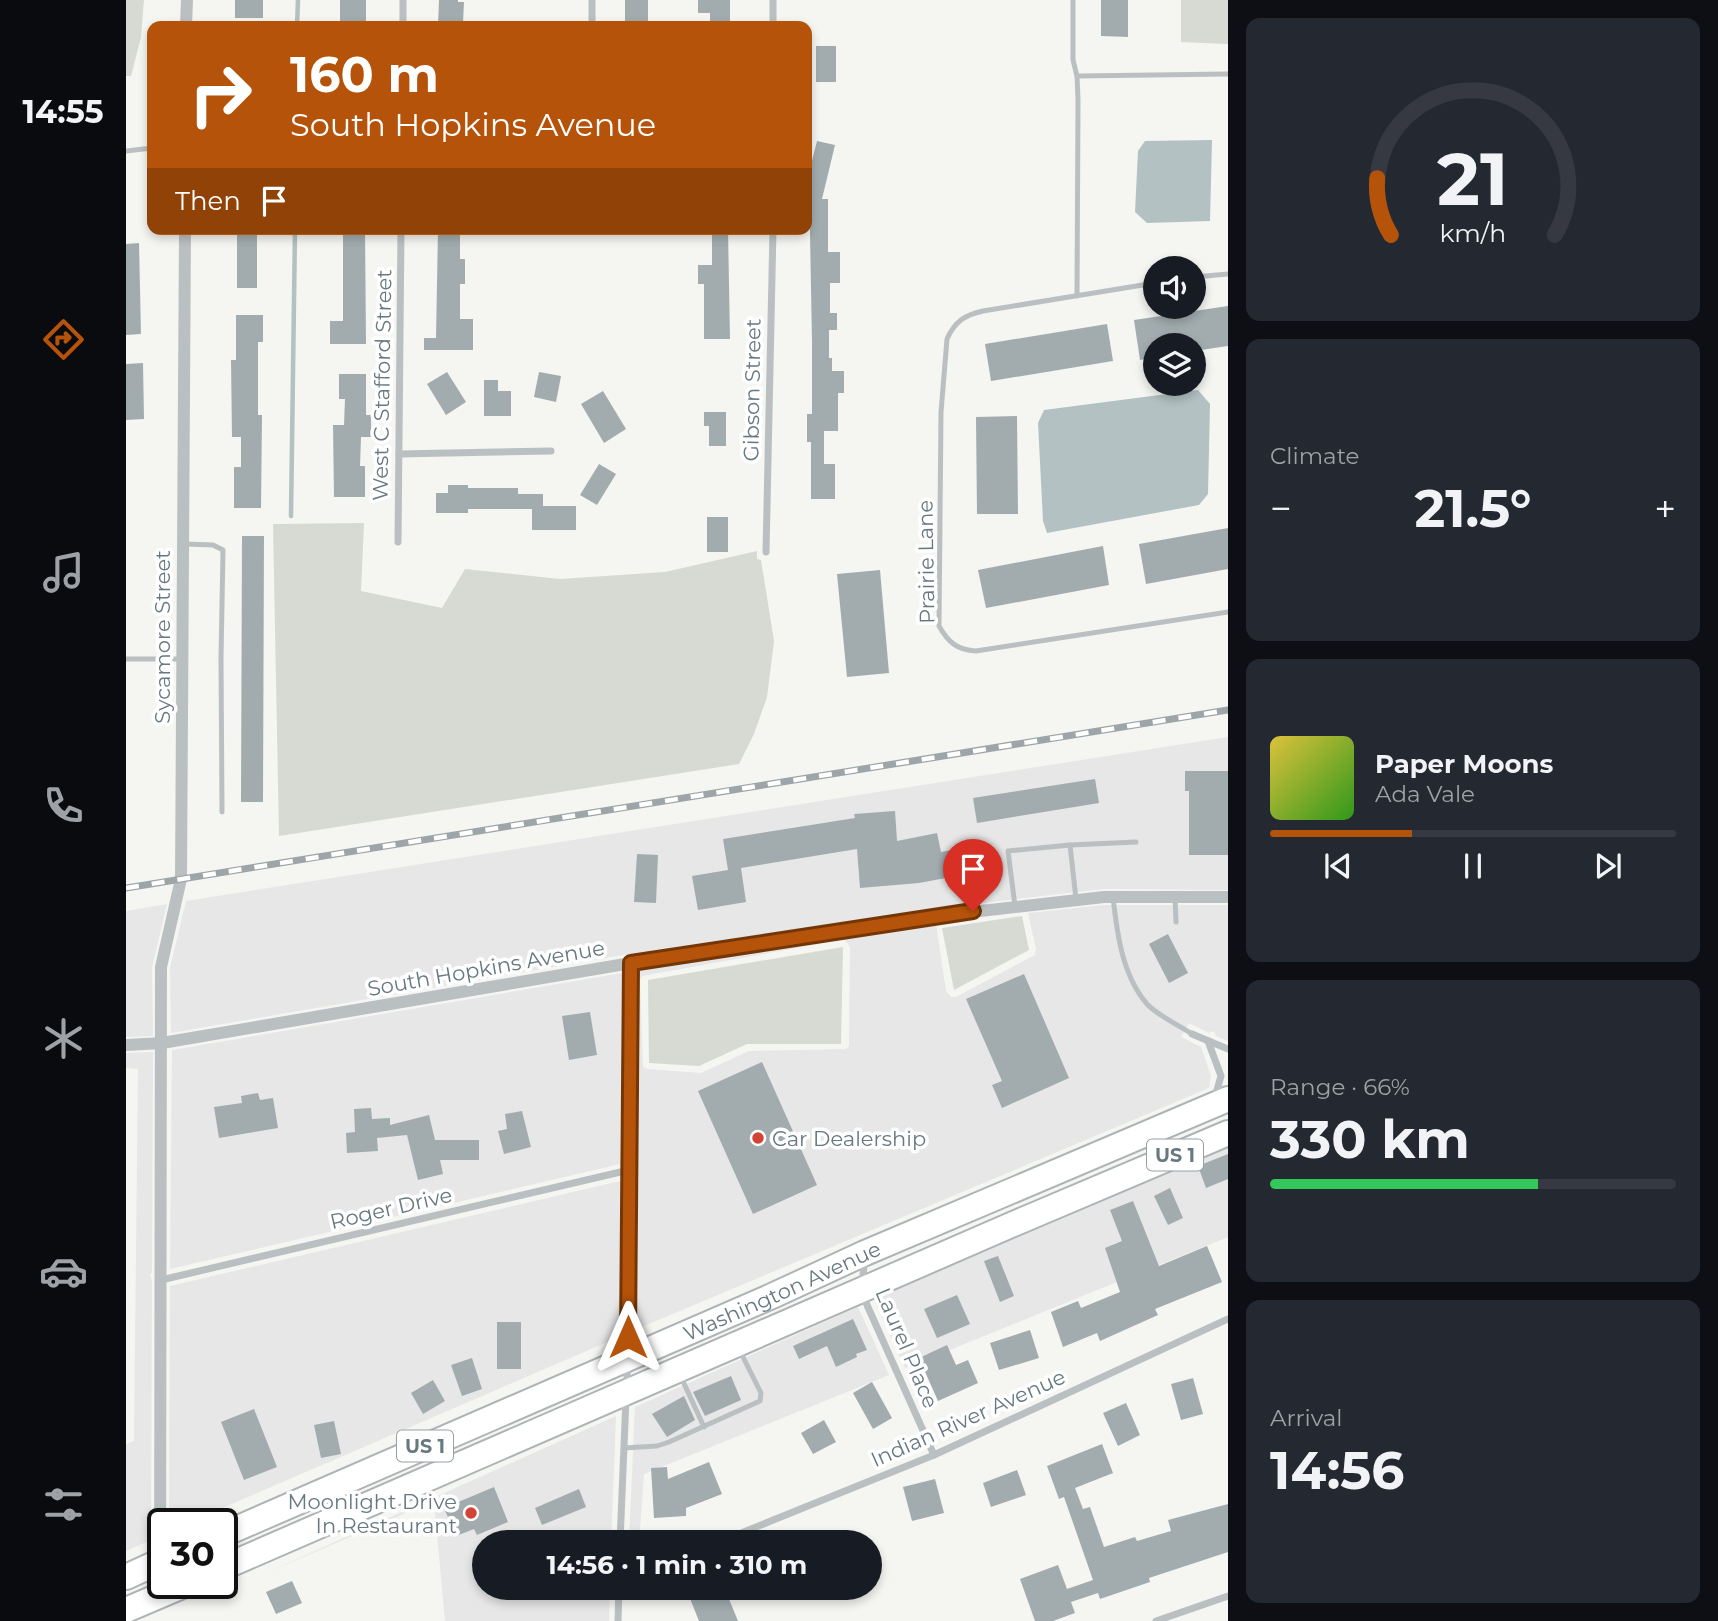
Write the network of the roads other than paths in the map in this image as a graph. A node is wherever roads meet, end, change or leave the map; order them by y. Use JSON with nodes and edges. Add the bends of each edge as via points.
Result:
{"nodes":[{"id":1,"x":187,"y":0,"type":"edge"},
{"id":2,"x":403,"y":0,"type":"edge"},
{"id":3,"x":592,"y":0,"type":"edge"},
{"id":4,"x":774,"y":0,"type":"edge"},
{"id":5,"x":1073,"y":0,"type":"edge"},
{"id":6,"x":186,"y":21,"type":"edge"},
{"id":7,"x":403,"y":21,"type":"edge"},
{"id":8,"x":592,"y":21,"type":"edge"},
{"id":9,"x":773,"y":21,"type":"edge"},
{"id":10,"x":1228,"y":74,"type":"edge"},
{"id":11,"x":1077,"y":76,"type":"junction"},
{"id":12,"x":147,"y":149,"type":"edge"},
{"id":13,"x":126,"y":151,"type":"edge"},
{"id":14,"x":185,"y":235,"type":"edge"},
{"id":15,"x":401,"y":235,"type":"edge"},
{"id":16,"x":773,"y":235,"type":"edge"},
{"id":17,"x":1228,"y":274,"type":"edge"},
{"id":18,"x":1206,"y":276,"type":"edge"},
{"id":19,"x":1143,"y":286,"type":"edge"},
{"id":20,"x":1077,"y":296,"type":"junction"},
{"id":21,"x":551,"y":451,"type":"dead end"},
{"id":22,"x":399,"y":454,"type":"junction"},
{"id":23,"x":398,"y":542,"type":"dead end"},
{"id":24,"x":182,"y":544,"type":"junction"},
{"id":25,"x":766,"y":552,"type":"dead end"},
{"id":26,"x":1228,"y":611,"type":"edge"},
{"id":27,"x":126,"y":659,"type":"edge"},
{"id":28,"x":181,"y":659,"type":"junction"},
{"id":29,"x":222,"y":812,"type":"dead end"},
{"id":30,"x":1136,"y":842,"type":"dead end"},
{"id":31,"x":1070,"y":845,"type":"junction"},
{"id":32,"x":1113,"y":897,"type":"junction"},
{"id":33,"x":1175,"y":897,"type":"junction"},
{"id":34,"x":1228,"y":897,"type":"edge"},
{"id":35,"x":1076,"y":900,"type":"junction"},
{"id":36,"x":1015,"y":906,"type":"junction"},
{"id":37,"x":1176,"y":922,"type":"dead end"},
{"id":38,"x":631,"y":963,"type":"junction"},
{"id":39,"x":1192,"y":1034,"type":"joint"},
{"id":40,"x":1208,"y":1041,"type":"junction"},
{"id":41,"x":162,"y":1043,"type":"junction"},
{"id":42,"x":126,"y":1045,"type":"edge"},
{"id":43,"x":1228,"y":1049,"type":"edge"},
{"id":44,"x":1220,"y":1102,"type":"edge"},
{"id":45,"x":1228,"y":1133,"type":"edge"},
{"id":46,"x":1116,"y":1163,"type":"junction"},
{"id":47,"x":629,"y":1170,"type":"junction"},
{"id":48,"x":865,"y":1253,"type":"junction"},
{"id":49,"x":161,"y":1280,"type":"junction"},
{"id":50,"x":861,"y":1291,"type":"junction"},
{"id":51,"x":1228,"y":1319,"type":"edge"},
{"id":52,"x":737,"y":1345,"type":"junction"},
{"id":53,"x":628,"y":1359,"type":"junction"},
{"id":54,"x":679,"y":1371,"type":"junction"},
{"id":55,"x":626,"y":1393,"type":"junction"},
{"id":56,"x":704,"y":1427,"type":"junction"},
{"id":57,"x":624,"y":1448,"type":"junction"},
{"id":58,"x":934,"y":1455,"type":"junction"},
{"id":59,"x":390,"y":1462,"type":"junction"},
{"id":60,"x":402,"y":1491,"type":"junction"},
{"id":61,"x":161,"y":1508,"type":"edge"},
{"id":62,"x":238,"y":1528,"type":"edge"},
{"id":63,"x":621,"y":1530,"type":"edge"},
{"id":64,"x":749,"y":1530,"type":"edge"},
{"id":65,"x":238,"y":1561,"type":"edge"},
{"id":66,"x":147,"y":1567,"type":"edge"},
{"id":67,"x":126,"y":1577,"type":"edge"},
{"id":68,"x":1228,"y":1596,"type":"edge"},
{"id":69,"x":151,"y":1599,"type":"edge"},
{"id":70,"x":618,"y":1600,"type":"edge"},
{"id":71,"x":126,"y":1610,"type":"edge"},
{"id":72,"x":618,"y":1621,"type":"edge"},
{"id":73,"x":1156,"y":1621,"type":"edge"}],
"edges":[{"from":1,"to":6,"type":"street"},
{"from":2,"to":7,"type":"street"},
{"from":3,"to":8,"type":"street"},
{"from":4,"to":9,"type":"street"},
{"from":5,"to":11,"type":"lane"},
{"from":10,"to":11,"type":"lane"},
{"from":11,"to":20,"type":"lane"},
{"from":12,"to":13,"type":"lane"},
{"from":14,"to":24,"type":"street","name":"Sycamore Street"},
{"from":15,"to":22,"type":"street","name":"West C Stafford Street"},
{"from":16,"to":25,"type":"street","name":"Gibson Street"},
{"from":17,"to":18,"type":"lane"},
{"from":19,"to":20,"type":"lane","name":"Prairie Lane"},
{"from":20,"to":26,"type":"lane","name":"Prairie Lane","via":[[966,315],[947,339],[941,412],[940,626],[959,649],[976,651]]},
{"from":21,"to":22,"type":"street"},
{"from":22,"to":23,"type":"street","name":"West C Stafford Street"},
{"from":24,"to":28,"type":"street","name":"Sycamore Street"},
{"from":24,"to":29,"type":"lane","via":[[223,550]]},
{"from":27,"to":28,"type":"lane"},
{"from":28,"to":41,"type":"street","name":"Sycamore Street","via":[[181,879],[161,967]]},
{"from":30,"to":31,"type":"lane"},
{"from":31,"to":35,"type":"lane"},
{"from":31,"to":36,"type":"lane","via":[[1008,851]]},
{"from":32,"to":33,"type":"street","name":"South Hopkins Avenue"},
{"from":32,"to":35,"type":"street","name":"South Hopkins Avenue"},
{"from":32,"to":39,"type":"lane","via":[[1118,942],[1132,979],[1148,1005]]},
{"from":33,"to":34,"type":"street","name":"South Hopkins Avenue"},
{"from":33,"to":37,"type":"lane"},
{"from":35,"to":36,"type":"street","name":"South Hopkins Avenue"},
{"from":36,"to":38,"type":"street","name":"South Hopkins Avenue"},
{"from":38,"to":41,"type":"street","name":"South Hopkins Avenue"},
{"from":38,"to":47,"type":"street"},
{"from":39,"to":40,"type":"street"},
{"from":40,"to":43,"type":"street"},
{"from":40,"to":44,"type":"street","via":[[1220,1076]]},
{"from":41,"to":42,"type":"street","name":"South Hopkins Avenue"},
{"from":41,"to":49,"type":"street","name":"Sycamore Street"},
{"from":44,"to":46,"type":"main road","name":"Washington Avenue","number":"US 1"},
{"from":45,"to":46,"type":"main road","name":"Washington Avenue","number":"US 1"},
{"from":46,"to":48,"type":"main road","name":"Washington Avenue","number":"US 1"},
{"from":46,"to":50,"type":"main road","name":"Washington Avenue","number":"US 1"},
{"from":47,"to":49,"type":"street","name":"Roger Drive"},
{"from":47,"to":53,"type":"street"},
{"from":48,"to":50,"type":"street","name":"Laurel Place"},
{"from":48,"to":53,"type":"main road","name":"Washington Avenue","number":"US 1"},
{"from":49,"to":61,"type":"street","name":"Sycamore Street"},
{"from":50,"to":52,"type":"main road","name":"Washington Avenue","number":"US 1"},
{"from":50,"to":58,"type":"street","name":"Laurel Place"},
{"from":51,"to":58,"type":"street","name":"Indian River Avenue"},
{"from":52,"to":54,"type":"main road","name":"Washington Avenue","number":"US 1"},
{"from":52,"to":56,"type":"lane","via":[[761,1393],[760,1401]]},
{"from":53,"to":55,"type":"street"},
{"from":53,"to":59,"type":"main road","name":"Washington Avenue","number":"US 1"},
{"from":54,"to":55,"type":"main road","name":"Washington Avenue","number":"US 1"},
{"from":54,"to":56,"type":"lane"},
{"from":55,"to":57,"type":"street"},
{"from":55,"to":60,"type":"main road","name":"Washington Avenue","number":"US 1"},
{"from":56,"to":57,"type":"lane","via":[[669,1442]]},
{"from":57,"to":63,"type":"street"},
{"from":58,"to":64,"type":"street","name":"Indian River Avenue"},
{"from":59,"to":60,"type":"main road"},
{"from":59,"to":62,"type":"main road","name":"Washington Avenue","number":"US 1"},
{"from":60,"to":65,"type":"main road","name":"Washington Avenue","number":"US 1"},
{"from":66,"to":67,"type":"main road"},
{"from":68,"to":73,"type":"street"},
{"from":69,"to":71,"type":"main road"},
{"from":70,"to":72,"type":"street"}]}
